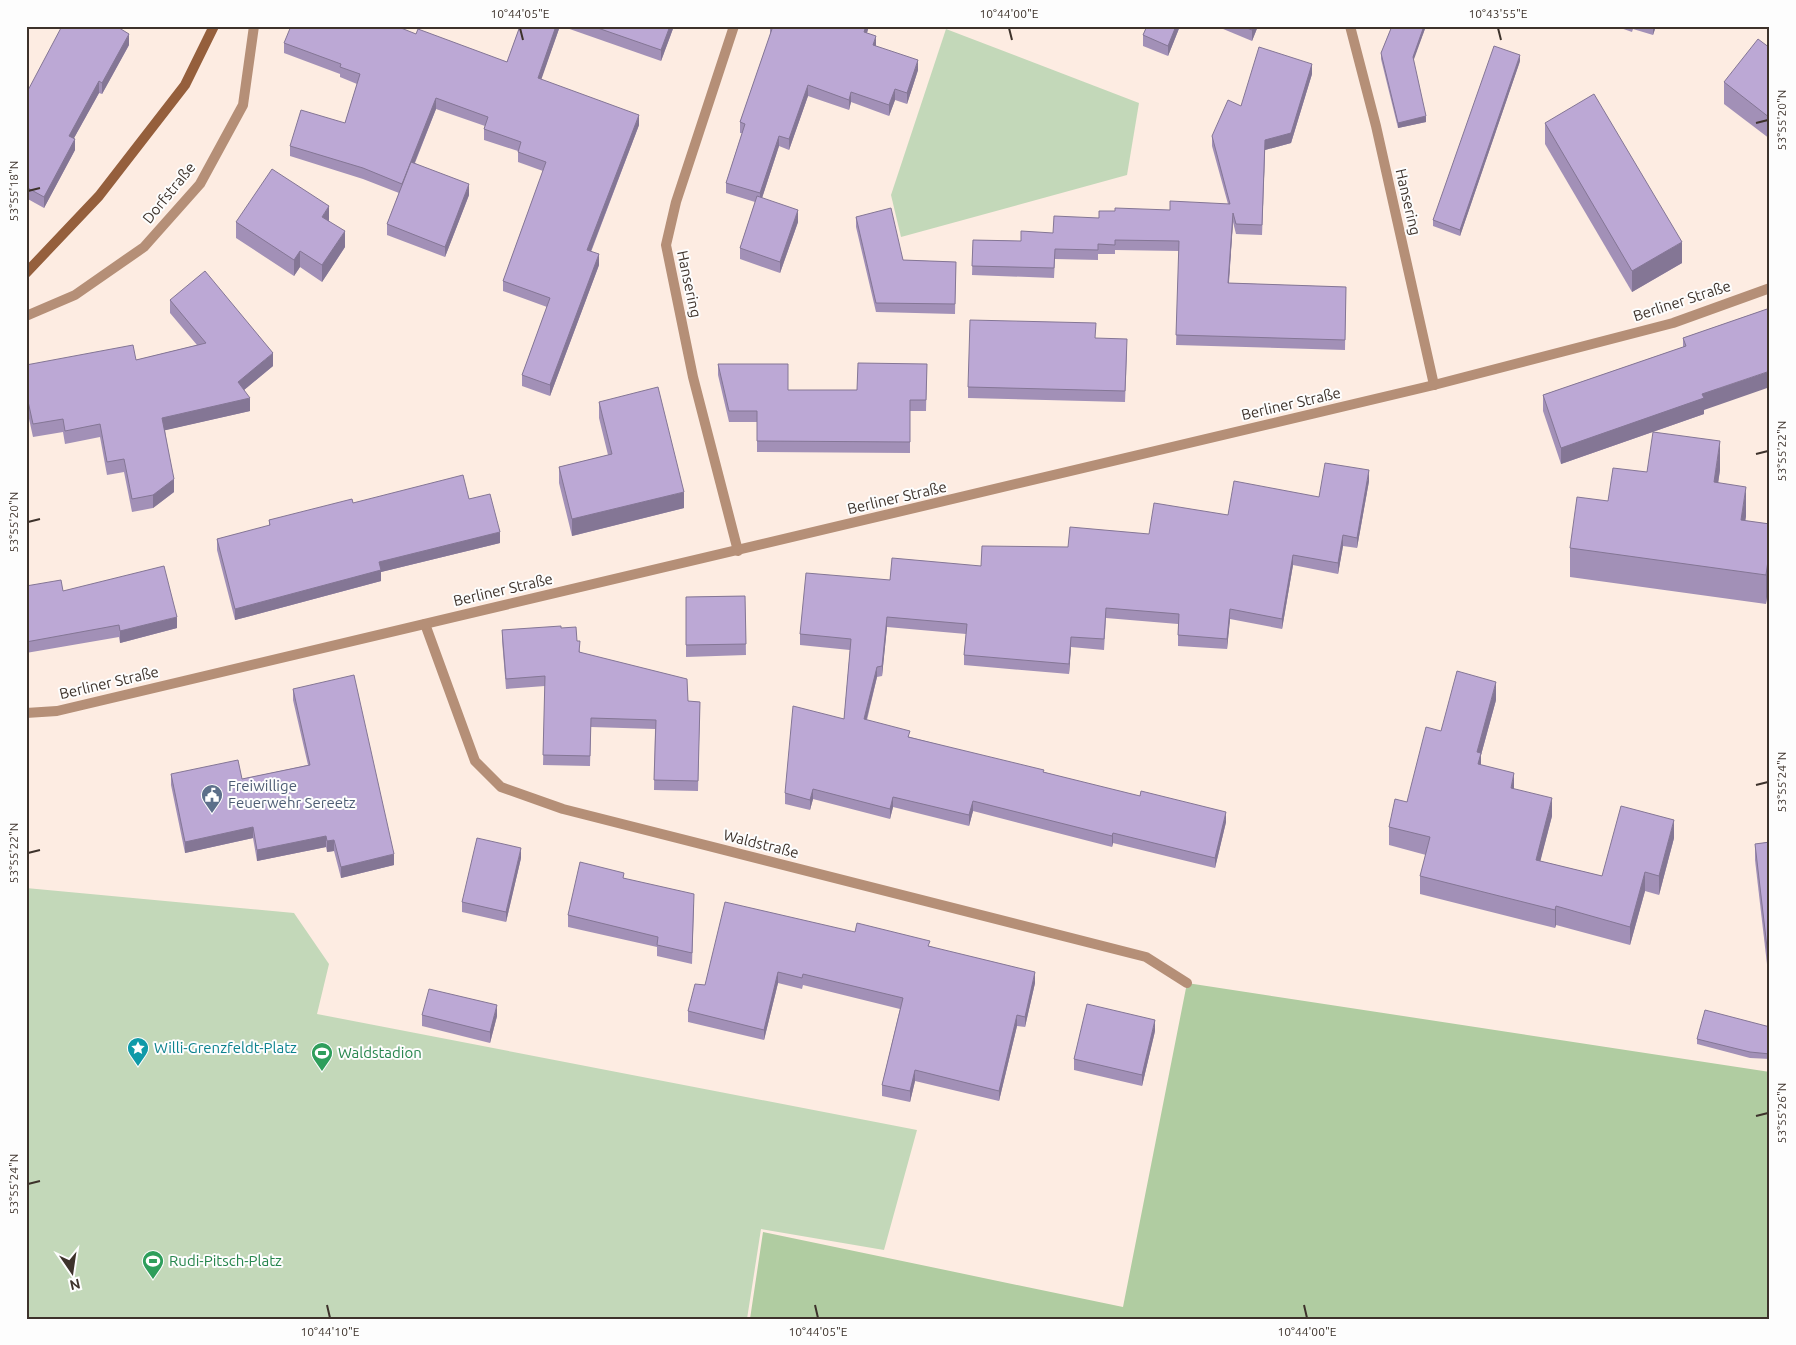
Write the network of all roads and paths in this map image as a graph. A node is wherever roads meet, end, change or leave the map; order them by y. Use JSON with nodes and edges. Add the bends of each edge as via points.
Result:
{"nodes":[{"id":1,"x":214,"y":26,"type":"edge"},
{"id":2,"x":254,"y":26,"type":"edge"},
{"id":3,"x":734,"y":26,"type":"edge"},
{"id":4,"x":1350,"y":26,"type":"edge"},
{"id":5,"x":26,"y":274,"type":"edge"},
{"id":6,"x":1770,"y":288,"type":"edge"},
{"id":7,"x":26,"y":316,"type":"edge"},
{"id":8,"x":1434,"y":385,"type":"junction"},
{"id":9,"x":738,"y":551,"type":"junction"},
{"id":10,"x":424,"y":624,"type":"junction"},
{"id":11,"x":26,"y":713,"type":"edge"},
{"id":12,"x":1187,"y":983,"type":"dead end"}],
"edges":[{"from":1,"to":5,"type":"main road","via":[[184,85],[98,196]]},
{"from":2,"to":7,"type":"street","name":"Dorfstraße","via":[[243,105],[200,184],[144,247],[75,295]]},
{"from":3,"to":9,"type":"street","name":"Hansering","via":[[676,202],[666,245],[693,377]]},
{"from":4,"to":8,"type":"street","name":"Hansering","via":[[1376,126]]},
{"from":6,"to":8,"type":"street","name":"Berliner Straße","via":[[1673,323]]},
{"from":8,"to":9,"type":"street","name":"Berliner Straße"},
{"from":9,"to":10,"type":"street","name":"Berliner Straße"},
{"from":10,"to":11,"type":"street","name":"Berliner Straße","via":[[57,711]]},
{"from":10,"to":12,"type":"street","name":"Waldstraße","via":[[475,761],[501,787],[563,809],[1146,957]]}]}
